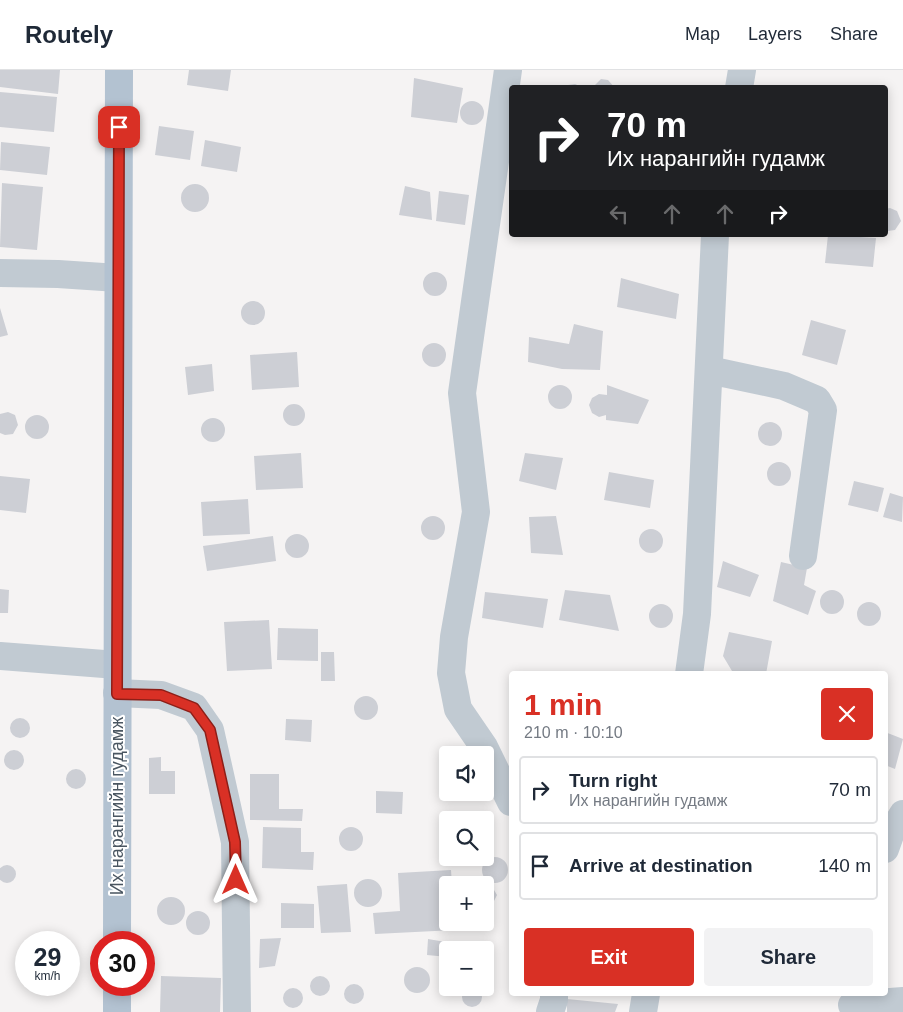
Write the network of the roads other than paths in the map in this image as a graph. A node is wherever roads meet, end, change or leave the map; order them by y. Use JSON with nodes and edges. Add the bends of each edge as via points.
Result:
{"nodes":[{"id":1,"x":119,"y":70,"type":"edge"},
{"id":2,"x":508,"y":70,"type":"edge"},
{"id":3,"x":742,"y":70,"type":"edge"},
{"id":4,"x":740,"y":85,"type":"edge"},
{"id":5,"x":716,"y":237,"type":"edge"},
{"id":6,"x":0,"y":273,"type":"edge"},
{"id":7,"x":118,"y":278,"type":"junction"},
{"id":8,"x":709,"y":370,"type":"junction"},
{"id":9,"x":803,"y":556,"type":"dead end"},
{"id":10,"x":0,"y":656,"type":"edge"},
{"id":11,"x":117,"y":665,"type":"junction"},
{"id":12,"x":689,"y":671,"type":"edge"},
{"id":13,"x":117,"y":694,"type":"junction"},
{"id":14,"x":509,"y":798,"type":"edge"},
{"id":15,"x":903,"y":814,"type":"edge"},
{"id":16,"x":888,"y":841,"type":"edge"},
{"id":17,"x":117,"y":931,"type":"edge"},
{"id":18,"x":117,"y":996,"type":"edge"},
{"id":19,"x":554,"y":996,"type":"edge"},
{"id":20,"x":646,"y":996,"type":"edge"},
{"id":21,"x":903,"y":1001,"type":"edge"},
{"id":22,"x":852,"y":1004,"type":"edge"},
{"id":23,"x":117,"y":1012,"type":"edge"},
{"id":24,"x":237,"y":1012,"type":"edge"},
{"id":25,"x":550,"y":1012,"type":"edge"},
{"id":26,"x":643,"y":1012,"type":"edge"}],
"edges":[{"from":1,"to":7,"type":"main road","name":"Их нарангийн гудамж"},
{"from":2,"to":14,"type":"street","via":[[462,393],[476,512],[454,637],[451,673],[458,709],[484,747]]},
{"from":3,"to":4,"type":"street"},
{"from":5,"to":8,"type":"street"},
{"from":6,"to":7,"type":"street"},
{"from":7,"to":11,"type":"main road","name":"Их нарангийн гудамж"},
{"from":8,"to":9,"type":"street","via":[[784,386],[818,400],[823,410]]},
{"from":8,"to":12,"type":"street","via":[[697,614]]},
{"from":10,"to":11,"type":"street"},
{"from":11,"to":13,"type":"main road","name":"Их нарангийн гудамж"},
{"from":13,"to":17,"type":"main road","name":"Их нарангийн гудамж"},
{"from":13,"to":24,"type":"street","via":[[161,695],[194,708],[210,730],[235,842]]},
{"from":15,"to":16,"type":"street"},
{"from":18,"to":23,"type":"main road"},
{"from":19,"to":25,"type":"street"},
{"from":20,"to":26,"type":"street"},
{"from":21,"to":22,"type":"street"}]}
